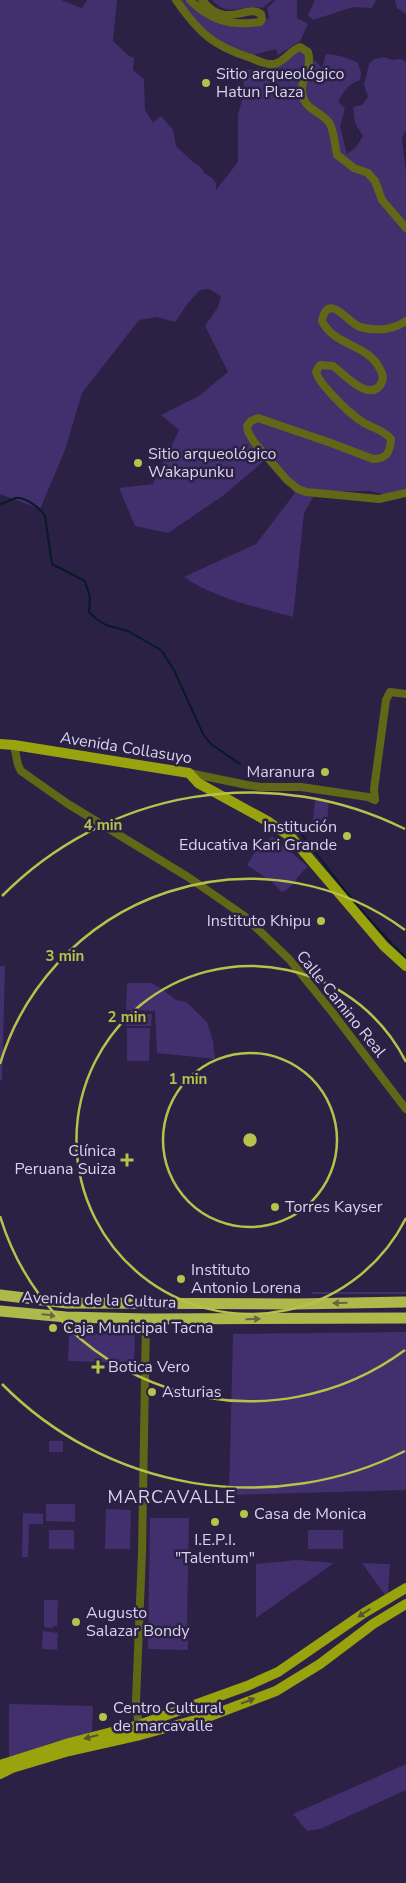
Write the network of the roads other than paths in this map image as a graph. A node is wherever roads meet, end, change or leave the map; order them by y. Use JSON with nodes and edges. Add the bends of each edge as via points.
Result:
{"nodes":[{"id":1,"x":176,"y":0,"type":"edge"},
{"id":2,"x":190,"y":0,"type":"edge"},
{"id":3,"x":202,"y":0,"type":"edge"},
{"id":4,"x":406,"y":228,"type":"edge"},
{"id":5,"x":406,"y":321,"type":"edge"},
{"id":6,"x":406,"y":493,"type":"edge"},
{"id":7,"x":406,"y":694,"type":"edge"},
{"id":8,"x":0,"y":744,"type":"edge"},
{"id":9,"x":14,"y":745,"type":"junction"},
{"id":10,"x":189,"y":773,"type":"junction"},
{"id":11,"x":406,"y":966,"type":"edge"},
{"id":12,"x":406,"y":1108,"type":"edge"},
{"id":13,"x":0,"y":1295,"type":"edge"},
{"id":14,"x":406,"y":1302,"type":"edge"},
{"id":15,"x":223,"y":1303,"type":"junction"},
{"id":16,"x":369,"y":1303,"type":"junction"},
{"id":17,"x":0,"y":1311,"type":"edge"},
{"id":18,"x":369,"y":1318,"type":"junction"},
{"id":19,"x":406,"y":1318,"type":"edge"},
{"id":20,"x":146,"y":1319,"type":"junction"},
{"id":21,"x":224,"y":1319,"type":"junction"},
{"id":22,"x":406,"y":1588,"type":"edge"},
{"id":23,"x":406,"y":1604,"type":"edge"},
{"id":24,"x":139,"y":1730,"type":"junction"},
{"id":25,"x":0,"y":1765,"type":"edge"},
{"id":26,"x":0,"y":1774,"type":"edge"}],
"edges":[{"from":1,"to":4,"type":"street","via":[[212,42],[230,52],[265,64],[276,64],[300,47],[308,52],[309,64],[302,83],[307,106],[330,124],[336,155],[354,168],[368,173],[375,181],[382,200]]},
{"from":2,"to":3,"type":"street","via":[[220,21],[242,24],[262,19],[261,14],[253,11],[226,16]]},
{"from":5,"to":6,"type":"street","via":[[391,329],[359,326],[333,308],[327,310],[322,321],[328,332],[371,356],[381,370],[383,381],[373,390],[356,385],[333,366],[320,366],[316,372],[328,392],[360,421],[386,433],[391,439],[387,456],[373,459],[258,418],[247,426],[254,442],[298,489],[379,499]]},
{"from":7,"to":10,"type":"street","name":"Avenida Collasuyo","via":[[390,692],[386,700],[372,797],[301,786],[247,786]]},
{"from":8,"to":9,"type":"main road","name":"Avenida Collasuyo"},
{"from":9,"to":10,"type":"main road","name":"Avenida Collasuyo"},
{"from":9,"to":12,"type":"street","name":"Calle Camino Real","via":[[22,771],[68,804],[188,877],[243,915],[289,959]]},
{"from":10,"to":11,"type":"main road","via":[[198,783],[292,838],[384,946]]},
{"from":13,"to":15,"type":"highway","name":"Avenida de la Cultura","via":[[67,1303]]},
{"from":14,"to":16,"type":"highway","name":"Avenida de la Cultura"},
{"from":16,"to":15,"type":"highway","name":"Avenida de la Cultura","one_way":true},
{"from":15,"to":21,"type":"highway"},
{"from":16,"to":18,"type":"highway"},
{"from":17,"to":20,"type":"highway","name":"Avenida de la Cultura","one_way":true},
{"from":18,"to":19,"type":"highway","name":"Avenida de la Cultura"},
{"from":21,"to":18,"type":"highway","name":"Avenida de la Cultura","one_way":true},
{"from":20,"to":21,"type":"highway","name":"Avenida de la Cultura"},
{"from":20,"to":24,"type":"street","via":[[136,1701]]},
{"from":22,"to":24,"type":"main road","one_way":true,"via":[[278,1672]]},
{"from":24,"to":23,"type":"main road","one_way":true,"via":[[210,1716],[276,1691]]},
{"from":24,"to":25,"type":"main road","one_way":true,"via":[[69,1743]]},
{"from":24,"to":26,"type":"main road"}]}
